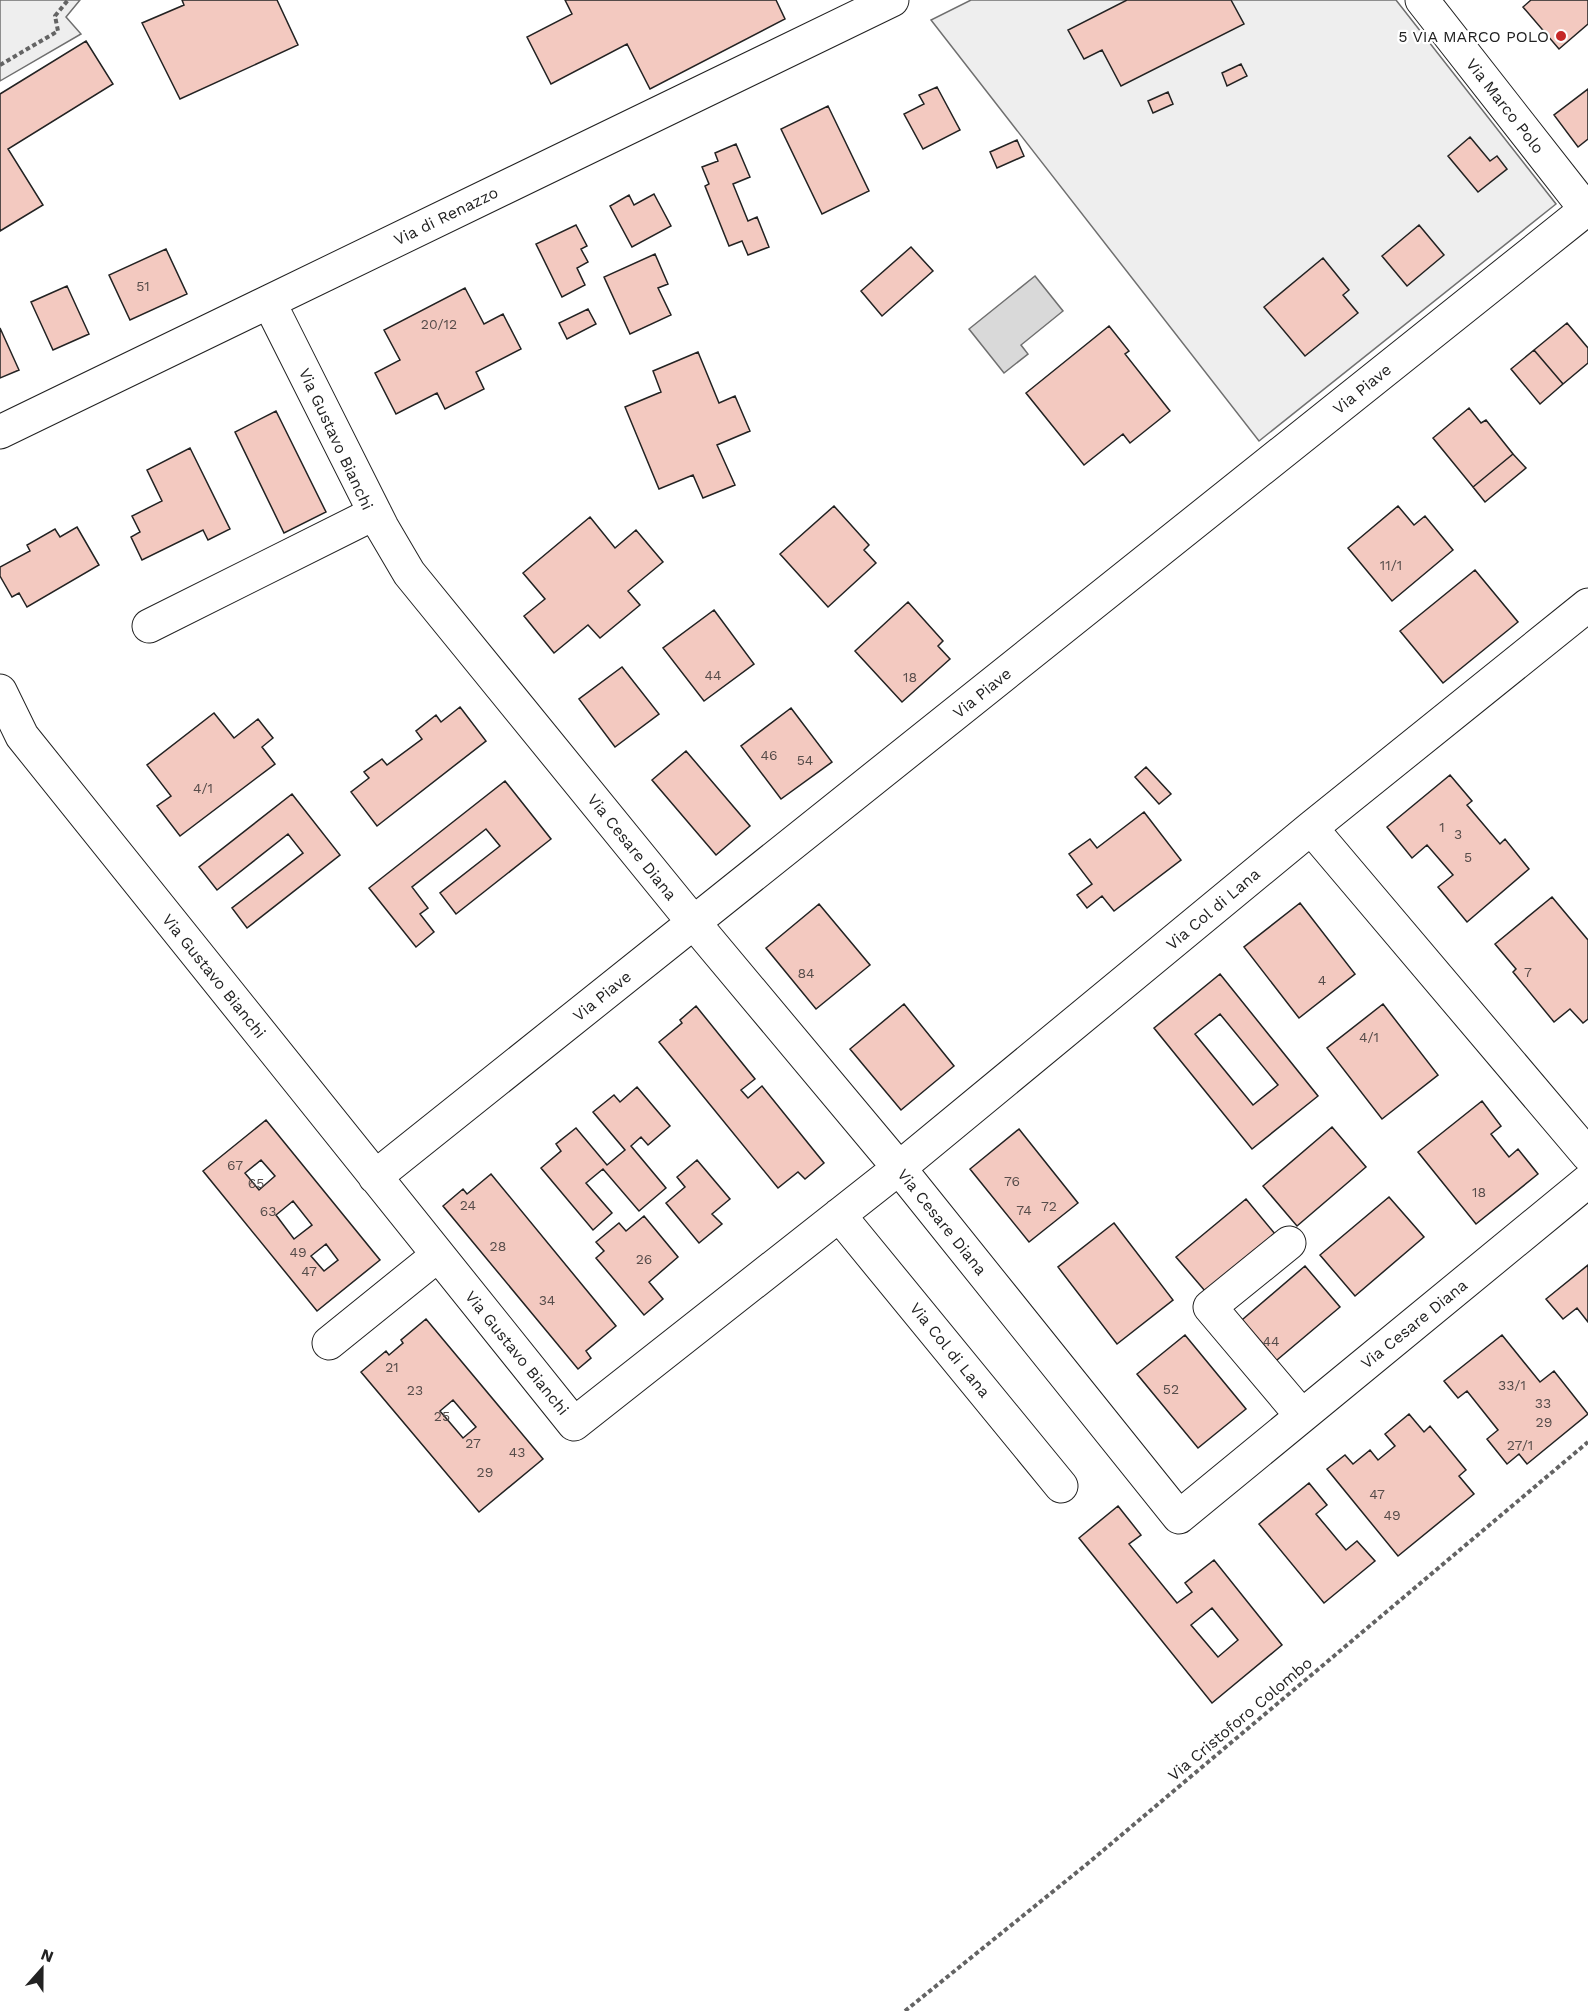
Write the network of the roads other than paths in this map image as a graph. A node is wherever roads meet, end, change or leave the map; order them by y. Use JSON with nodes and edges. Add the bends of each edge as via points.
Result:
{"nodes":[{"id":1,"x":892,"y":0,"type":"edge"},
{"id":2,"x":1422,"y":0,"type":"edge"},
{"id":3,"x":1587,"y":210,"type":"edge"},
{"id":4,"x":269,"y":302,"type":"junction"},
{"id":5,"x":0,"y":432,"type":"edge"},
{"id":6,"x":375,"y":513,"type":"junction"},
{"id":7,"x":1588,"y":605,"type":"edge"},
{"id":8,"x":149,"y":626,"type":"dead end"},
{"id":9,"x":0,"y":691,"type":"edge"},
{"id":10,"x":1311,"y":828,"type":"junction"},
{"id":11,"x":694,"y":923,"type":"junction"},
{"id":12,"x":1588,"y":1155,"type":"edge"},
{"id":13,"x":899,"y":1168,"type":"junction"},
{"id":14,"x":375,"y":1177,"type":"junction"},
{"id":15,"x":1588,"y":1181,"type":"edge"},
{"id":16,"x":839,"y":1215,"type":"junction"},
{"id":17,"x":1289,"y":1243,"type":"dead end"},
{"id":18,"x":438,"y":1255,"type":"junction"},
{"id":19,"x":329,"y":1343,"type":"dead end"},
{"id":20,"x":1302,"y":1416,"type":"junction"},
{"id":21,"x":574,"y":1424,"type":"joint"},
{"id":22,"x":1061,"y":1486,"type":"dead end"}],
"edges":[{"from":1,"to":4,"type":"street","name":"Via di Renazzo"},
{"from":2,"to":3,"type":"street","name":"Via Marco Polo"},
{"from":3,"to":11,"type":"street","name":"Via Piave"},
{"from":4,"to":5,"type":"street","name":"Via di Renazzo"},
{"from":4,"to":6,"type":"street","name":"Via Gustavo Bianchi"},
{"from":6,"to":8,"type":"street","name":"Via Gustavo Bianchi"},
{"from":6,"to":11,"type":"street","name":"Via Cesare Diana","via":[[409,573]]},
{"from":7,"to":10,"type":"street","name":"Via Col di Lana"},
{"from":9,"to":14,"type":"street","name":"Via Gustavo Bianchi","via":[[22,736]]},
{"from":10,"to":12,"type":"street"},
{"from":10,"to":13,"type":"street","name":"Via Col di Lana"},
{"from":11,"to":13,"type":"street","name":"Via Cesare Diana"},
{"from":11,"to":14,"type":"street","name":"Via Piave"},
{"from":13,"to":16,"type":"street","name":"Via Col di Lana"},
{"from":13,"to":20,"type":"street","name":"Via Cesare Diana","via":[[1179,1517]]},
{"from":14,"to":18,"type":"street","name":"Via Gustavo Bianchi"},
{"from":15,"to":20,"type":"street","name":"Via Cesare Diana"},
{"from":16,"to":21,"type":"street","name":"Via Col di Lana"},
{"from":16,"to":22,"type":"street","name":"Via Col di Lana"},
{"from":17,"to":20,"type":"street","via":[[1210,1307]]},
{"from":18,"to":19,"type":"street"},
{"from":18,"to":21,"type":"street","name":"Via Gustavo Bianchi"}]}
